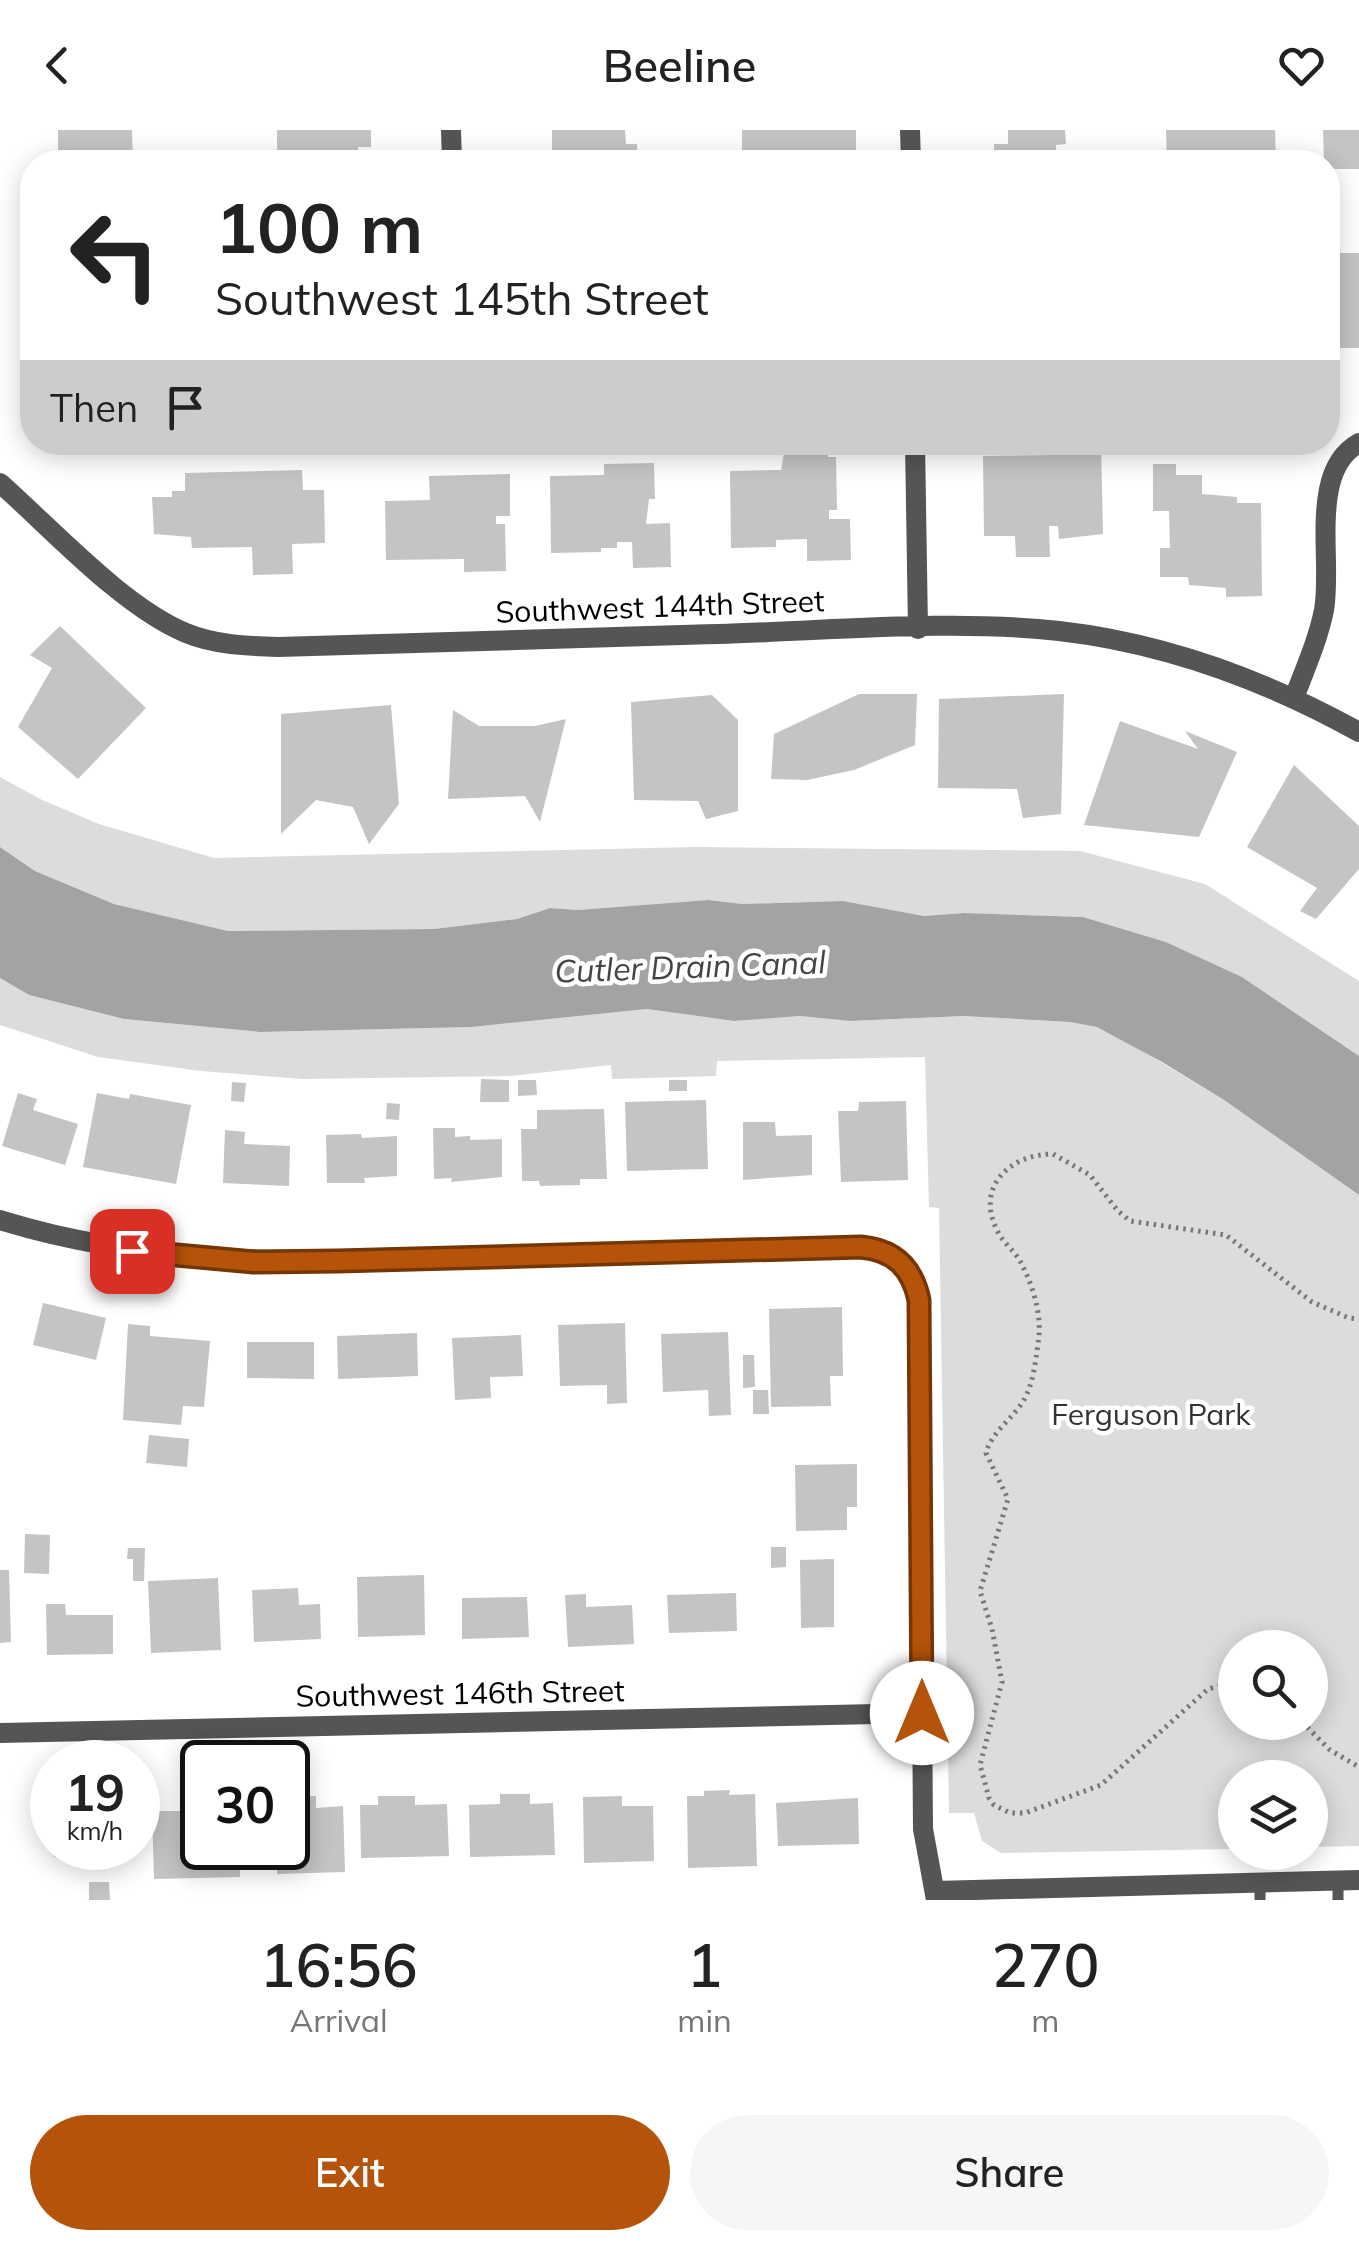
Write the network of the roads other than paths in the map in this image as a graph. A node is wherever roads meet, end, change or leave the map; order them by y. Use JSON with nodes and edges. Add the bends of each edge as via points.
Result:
{"nodes":[{"id":1,"x":1357,"y":444,"type":"edge"},
{"id":2,"x":915,"y":455,"type":"edge"},
{"id":3,"x":0,"y":482,"type":"edge"},
{"id":4,"x":918,"y":629,"type":"junction"},
{"id":5,"x":1294,"y":698,"type":"junction"},
{"id":6,"x":1359,"y":732,"type":"edge"},
{"id":7,"x":0,"y":1220,"type":"edge"},
{"id":8,"x":922,"y":1713,"type":"junction"},
{"id":9,"x":0,"y":1734,"type":"edge"},
{"id":10,"x":1345,"y":1887,"type":"edge"},
{"id":11,"x":1260,"y":1892,"type":"edge"},
{"id":12,"x":936,"y":1896,"type":"edge"}],
"edges":[{"from":1,"to":5,"type":"street","via":[[1339,460],[1330,486],[1323,613]]},
{"from":2,"to":4,"type":"street"},
{"from":3,"to":4,"type":"street","name":"Southwest 144th Street","via":[[155,618],[190,635],[234,644]]},
{"from":4,"to":5,"type":"street","name":"Southwest 144th Street","via":[[1054,630],[1109,638]]},
{"from":5,"to":6,"type":"street","name":"Southwest 144th Street"},
{"from":7,"to":8,"type":"street","via":[[132,1251],[254,1262],[861,1247],[886,1253],[906,1267],[919,1300]]},
{"from":8,"to":9,"type":"street","name":"Southwest 146th Street"},
{"from":8,"to":12,"type":"street","via":[[923,1829]]},
{"from":10,"to":11,"type":"street"},
{"from":11,"to":12,"type":"street"}]}
